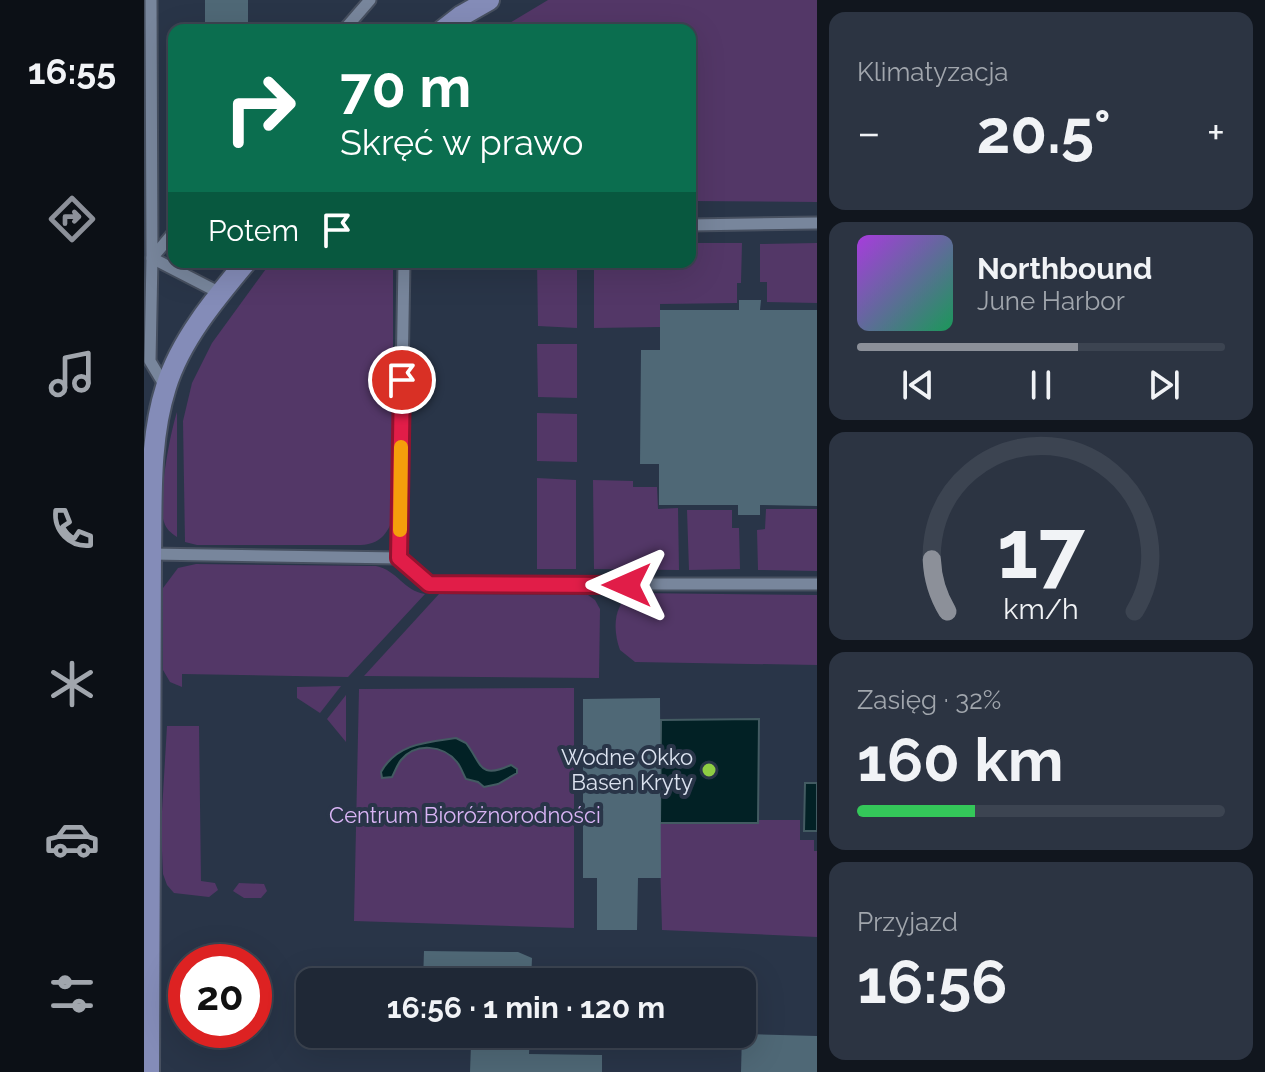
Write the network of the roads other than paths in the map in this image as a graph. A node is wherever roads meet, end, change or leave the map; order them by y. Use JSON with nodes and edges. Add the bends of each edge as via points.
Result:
{"nodes":[{"id":1,"x":151,"y":0,"type":"edge"},
{"id":2,"x":370,"y":0,"type":"edge"},
{"id":3,"x":477,"y":2,"type":"edge"},
{"id":4,"x":349,"y":24,"type":"edge"},
{"id":5,"x":450,"y":24,"type":"edge"},
{"id":6,"x":817,"y":223,"type":"edge"},
{"id":7,"x":696,"y":225,"type":"edge"},
{"id":8,"x":168,"y":239,"type":"edge"},
{"id":9,"x":152,"y":258,"type":"junction"},
{"id":10,"x":168,"y":266,"type":"edge"},
{"id":11,"x":171,"y":268,"type":"edge"},
{"id":12,"x":241,"y":268,"type":"edge"},
{"id":13,"x":404,"y":268,"type":"edge"},
{"id":14,"x":220,"y":293,"type":"junction"},
{"id":15,"x":166,"y":387,"type":"junction"},
{"id":16,"x":151,"y":554,"type":"junction"},
{"id":17,"x":399,"y":558,"type":"junction"},
{"id":18,"x":817,"y":584,"type":"edge"},
{"id":19,"x":149,"y":1072,"type":"edge"}],
"edges":[{"from":1,"to":9,"type":"lane"},
{"from":2,"to":4,"type":"lane"},
{"from":3,"to":5,"type":"street"},
{"from":6,"to":7,"type":"lane"},
{"from":8,"to":9,"type":"lane"},
{"from":9,"to":10,"type":"lane"},
{"from":9,"to":15,"type":"lane","via":[[150,361]]},
{"from":11,"to":14,"type":"lane"},
{"from":12,"to":14,"type":"street"},
{"from":13,"to":17,"type":"lane"},
{"from":14,"to":15,"type":"street"},
{"from":15,"to":16,"type":"street","via":[[152,475]]},
{"from":16,"to":17,"type":"lane"},
{"from":16,"to":19,"type":"street"},
{"from":17,"to":18,"type":"lane","via":[[429,584]]}]}
